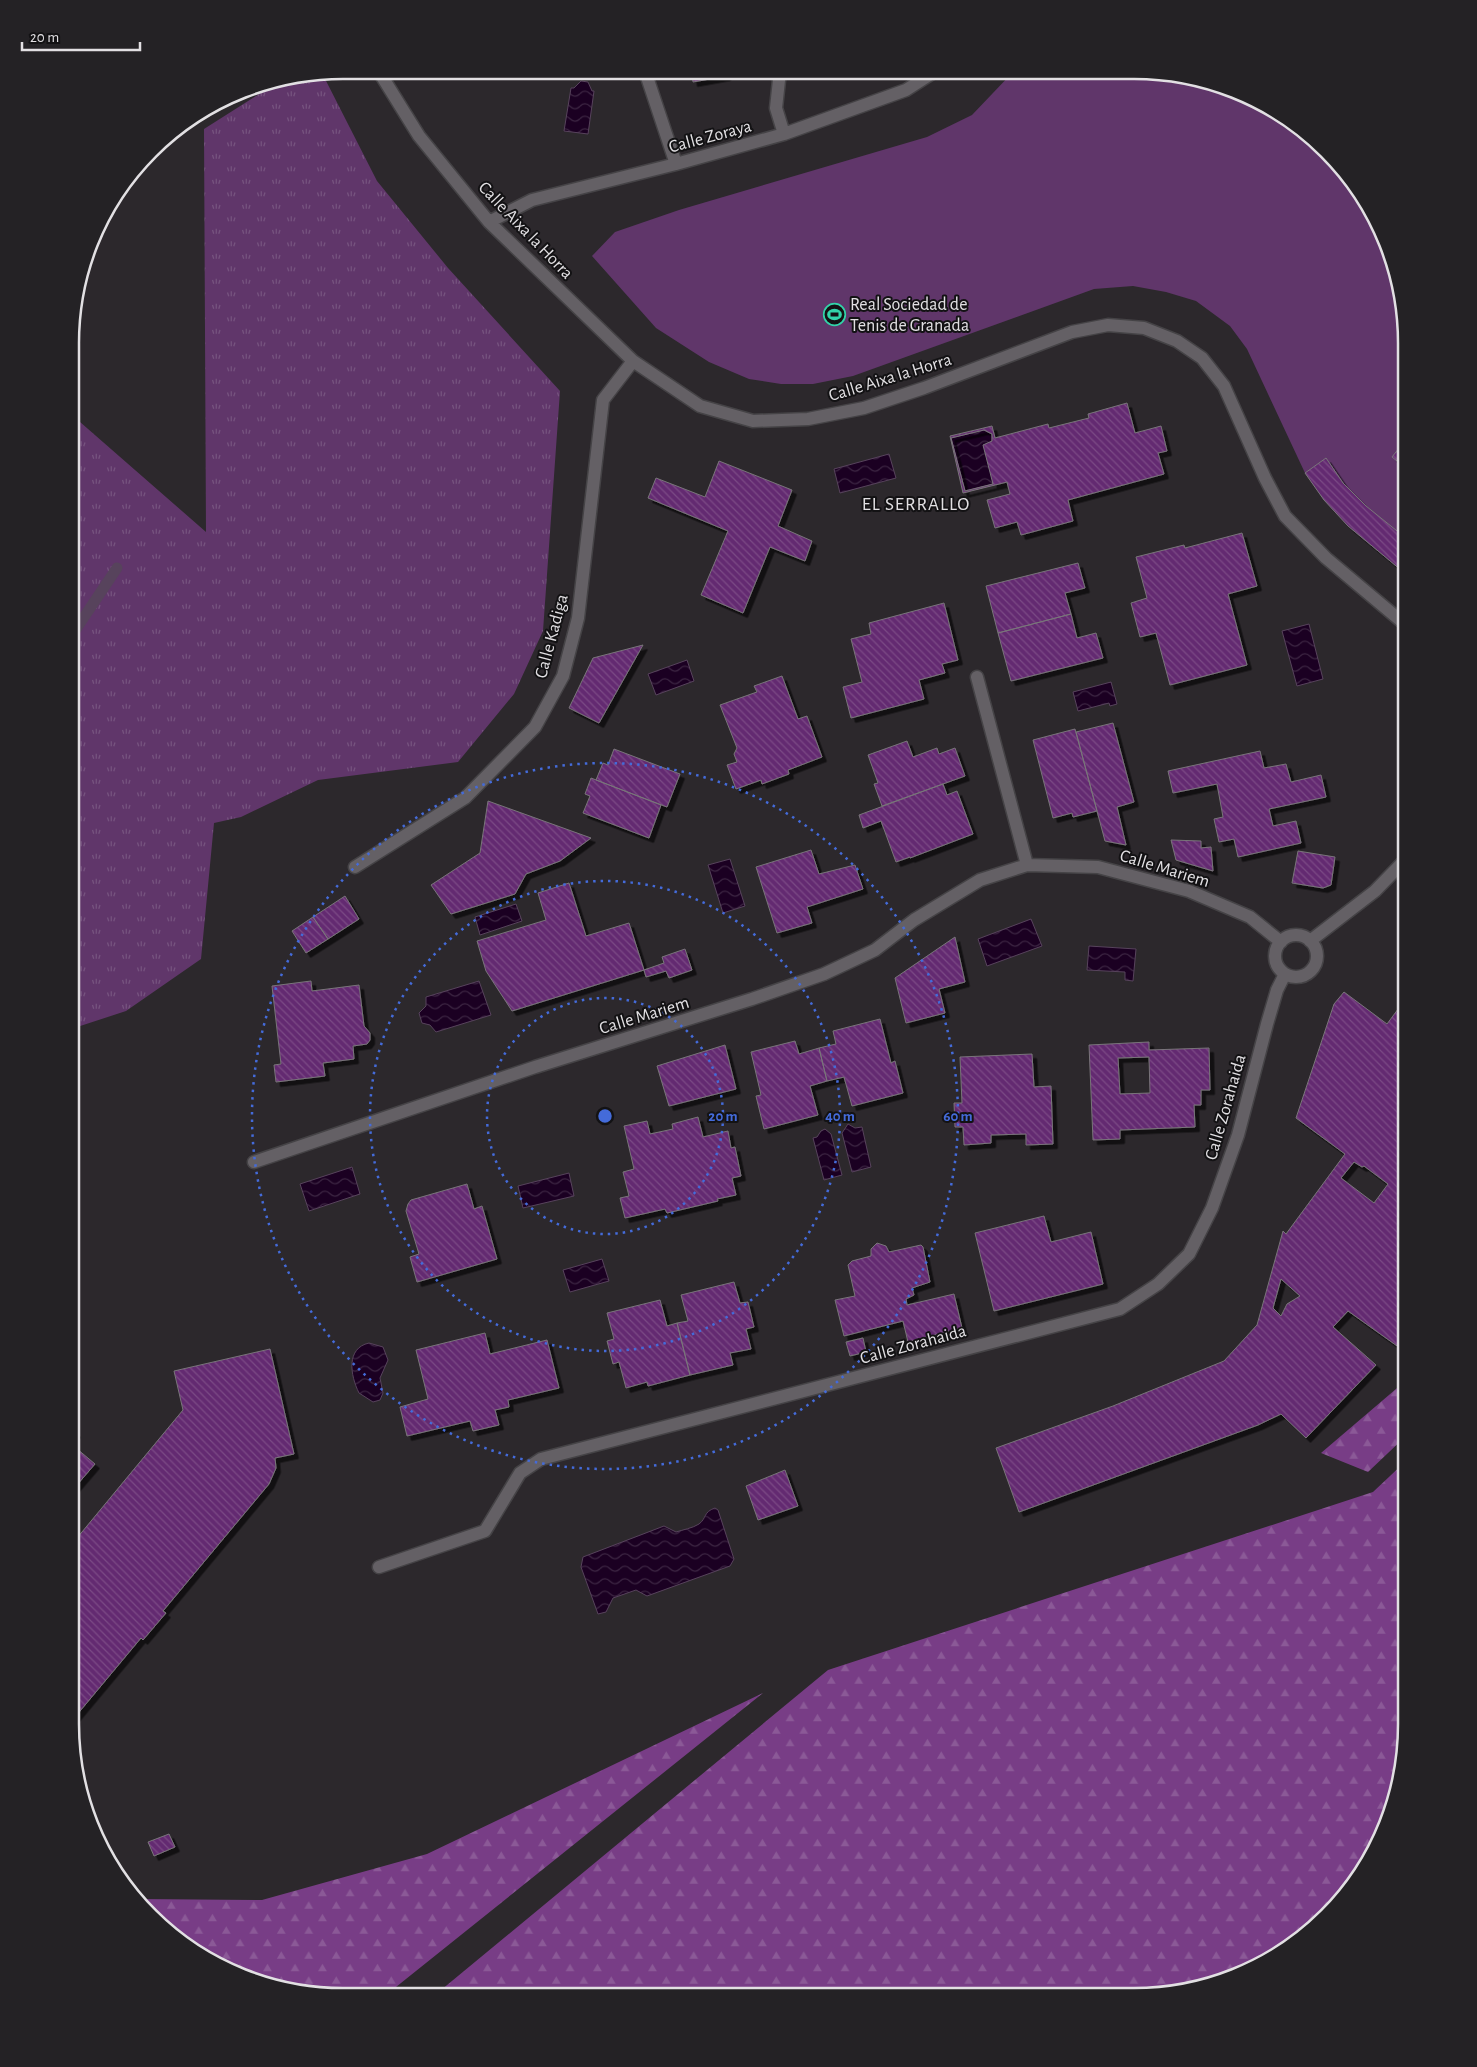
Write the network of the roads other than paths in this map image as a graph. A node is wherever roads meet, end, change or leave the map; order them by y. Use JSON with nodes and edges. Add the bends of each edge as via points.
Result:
{"nodes":[{"id":1,"x":383,"y":79,"type":"edge"},
{"id":2,"x":648,"y":79,"type":"edge"},
{"id":3,"x":779,"y":79,"type":"edge"},
{"id":4,"x":923,"y":79,"type":"edge"},
{"id":5,"x":784,"y":134,"type":"junction"},
{"id":6,"x":676,"y":164,"type":"junction"},
{"id":7,"x":489,"y":222,"type":"junction"},
{"id":8,"x":634,"y":361,"type":"junction"},
{"id":9,"x":1398,"y":618,"type":"edge"},
{"id":10,"x":977,"y":678,"type":"dead end"},
{"id":11,"x":1027,"y":866,"type":"junction"},
{"id":12,"x":1398,"y":867,"type":"edge"},
{"id":13,"x":355,"y":868,"type":"dead end"},
{"id":14,"x":1310,"y":941,"type":"junction"},
{"id":15,"x":1281,"y":942,"type":"junction"},
{"id":16,"x":1285,"y":974,"type":"junction"},
{"id":17,"x":254,"y":1162,"type":"dead end"},
{"id":18,"x":379,"y":1567,"type":"dead end"}],
"edges":[{"from":1,"to":7,"type":"street","name":"Calle Aixa la Horra","via":[[418,136]]},
{"from":2,"to":6,"type":"street"},
{"from":3,"to":5,"type":"street","via":[[776,108]]},
{"from":4,"to":5,"type":"street","name":"Calle Zoraya","via":[[906,90]]},
{"from":5,"to":6,"type":"street","name":"Calle Zoraya"},
{"from":6,"to":7,"type":"street","name":"Calle Zoraya","via":[[532,200]]},
{"from":7,"to":8,"type":"street","name":"Calle Aixa la Horra"},
{"from":8,"to":9,"type":"street","name":"Calle Aixa la Horra","via":[[700,406],[753,421],[808,419],[864,408],[1072,332],[1108,325],[1144,328],[1176,340],[1202,358],[1224,386],[1285,516],[1326,558]]},
{"from":8,"to":13,"type":"street","name":"Calle Kadiga","via":[[603,400],[578,618],[563,676],[540,718],[535,727],[465,798]]},
{"from":10,"to":11,"type":"street"},
{"from":11,"to":15,"type":"street","name":"Calle Mariem","via":[[1098,867],[1189,891],[1250,917]]},
{"from":11,"to":17,"type":"street","name":"Calle Mariem","via":[[980,880],[914,920],[875,950],[824,974]]},
{"from":12,"to":14,"type":"street","via":[[1375,891]]},
{"from":14,"to":15,"type":"street","via":[[1299,935]]},
{"from":14,"to":16,"type":"street","via":[[1317,952],[1315,966],[1298,977]]},
{"from":15,"to":16,"type":"street","via":[[1275,955]]},
{"from":16,"to":18,"type":"street","name":"Calle Zorahaida","via":[[1238,1136],[1212,1208],[1189,1254],[1151,1289],[1120,1308],[541,1459],[520,1473],[485,1531]]}]}
